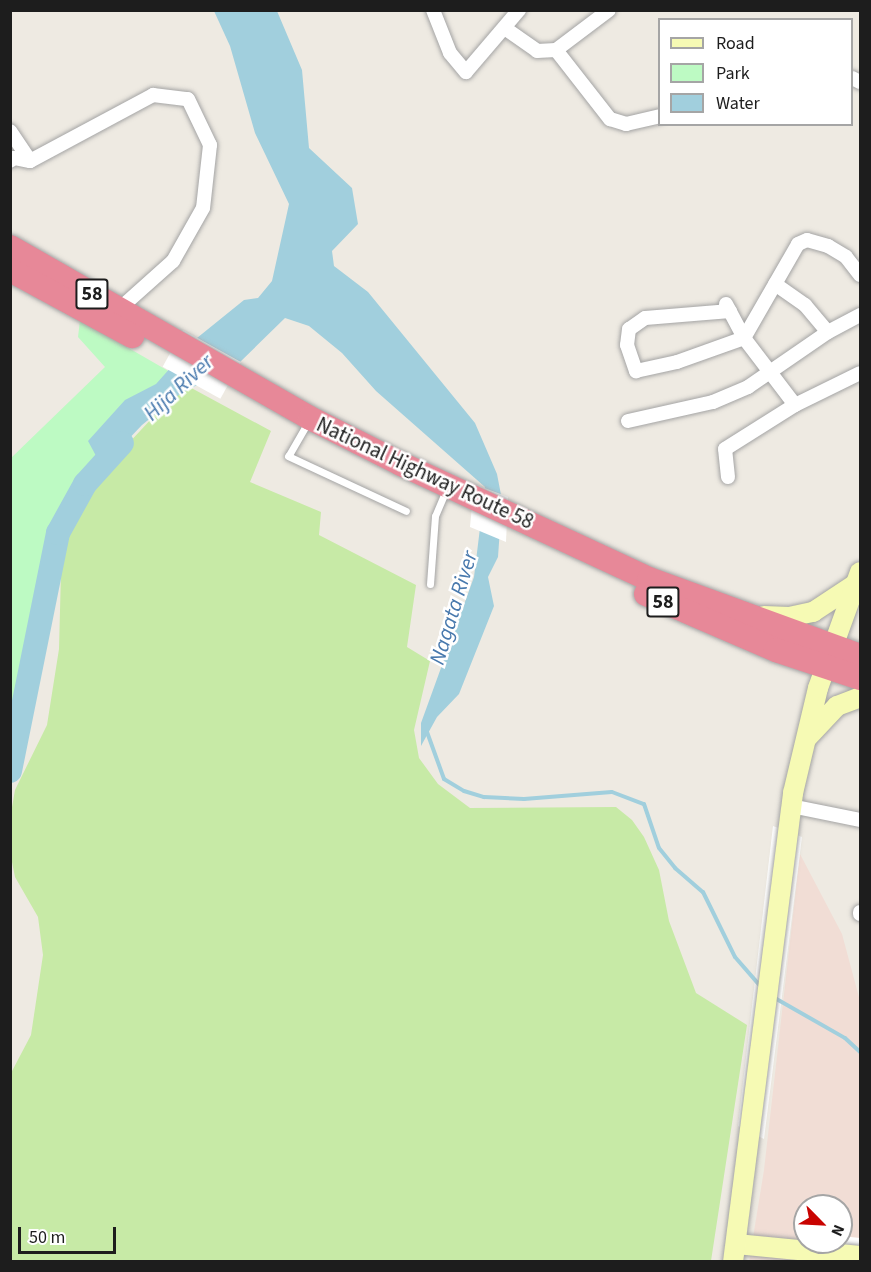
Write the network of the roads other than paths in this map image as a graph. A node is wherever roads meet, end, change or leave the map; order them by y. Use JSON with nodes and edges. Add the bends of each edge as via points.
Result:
{"nodes":[{"id":1,"x":433,"y":10,"type":"edge"},
{"id":2,"x":519,"y":10,"type":"edge"},
{"id":3,"x":609,"y":10,"type":"edge"},
{"id":4,"x":506,"y":29,"type":"junction"},
{"id":5,"x":556,"y":50,"type":"junction"},
{"id":6,"x":658,"y":116,"type":"edge"},
{"id":7,"x":10,"y":131,"type":"edge"},
{"id":8,"x":10,"y":161,"type":"edge"},
{"id":9,"x":30,"y":161,"type":"junction"},
{"id":10,"x":10,"y":247,"type":"edge"},
{"id":11,"x":12,"y":274,"type":"edge"},
{"id":12,"x":861,"y":275,"type":"edge"},
{"id":13,"x":775,"y":284,"type":"junction"},
{"id":14,"x":861,"y":315,"type":"edge"},
{"id":15,"x":112,"y":316,"type":"junction"},
{"id":16,"x":828,"y":332,"type":"junction"},
{"id":17,"x":744,"y":339,"type":"junction"},
{"id":18,"x":861,"y":373,"type":"edge"},
{"id":19,"x":770,"y":374,"type":"junction"},
{"id":20,"x":795,"y":405,"type":"junction"},
{"id":21,"x":628,"y":421,"type":"dead end"},
{"id":22,"x":306,"y":425,"type":"junction"},
{"id":23,"x":728,"y":477,"type":"dead end"},
{"id":24,"x":445,"y":493,"type":"junction"},
{"id":25,"x":406,"y":511,"type":"dead end"},
{"id":26,"x":506,"y":520,"type":"junction"},
{"id":27,"x":858,"y":578,"type":"edge"},
{"id":28,"x":430,"y":584,"type":"dead end"},
{"id":29,"x":740,"y":614,"type":"junction"},
{"id":30,"x":861,"y":656,"type":"edge"},
{"id":31,"x":828,"y":657,"type":"junction"},
{"id":32,"x":861,"y":678,"type":"edge"},
{"id":33,"x":861,"y":697,"type":"edge"},
{"id":34,"x":805,"y":740,"type":"junction"},
{"id":35,"x":791,"y":806,"type":"junction"},
{"id":36,"x":861,"y":820,"type":"edge"},
{"id":37,"x":734,"y":1253,"type":"edge"},
{"id":38,"x":861,"y":1256,"type":"edge"}],
"edges":[{"from":1,"to":4,"type":"street","via":[[450,53],[466,72]]},
{"from":2,"to":4,"type":"street"},
{"from":3,"to":5,"type":"street"},
{"from":4,"to":5,"type":"street","via":[[537,51]]},
{"from":5,"to":6,"type":"street","via":[[610,119],[626,124]]},
{"from":7,"to":9,"type":"street"},
{"from":8,"to":9,"type":"street"},
{"from":9,"to":15,"type":"street","via":[[153,95],[188,99],[210,145],[203,208],[173,261]]},
{"from":10,"to":15,"type":"highway","name":"National Highway Route 58","number":"58"},
{"from":11,"to":15,"type":"highway","name":"National Highway Route 58","number":"58"},
{"from":12,"to":13,"type":"street","via":[[846,257],[807,240],[798,244]]},
{"from":13,"to":16,"type":"street","via":[[805,305]]},
{"from":13,"to":17,"type":"street"},
{"from":14,"to":16,"type":"street"},
{"from":15,"to":22,"type":"highway","name":"National Highway Route 58","number":"58"},
{"from":16,"to":19,"type":"street"},
{"from":17,"to":17,"type":"street","via":[[727,306],[645,318],[629,329],[627,345],[636,371]]},
{"from":17,"to":19,"type":"street"},
{"from":18,"to":20,"type":"street"},
{"from":19,"to":20,"type":"street"},
{"from":19,"to":21,"type":"street","via":[[713,402]]},
{"from":20,"to":23,"type":"street","via":[[725,449]]},
{"from":22,"to":24,"type":"highway","name":"National Highway Route 58","number":"58"},
{"from":22,"to":25,"type":"lane","via":[[288,456]]},
{"from":24,"to":26,"type":"highway","name":"National Highway Route 58","number":"58"},
{"from":24,"to":28,"type":"lane","via":[[435,516]]},
{"from":26,"to":29,"type":"highway","name":"National Highway Route 58","number":"58"},
{"from":26,"to":31,"type":"highway","name":"National Highway Route 58","number":"58","via":[[673,607]]},
{"from":27,"to":29,"type":"street","via":[[813,612],[789,617]]},
{"from":27,"to":31,"type":"street"},
{"from":29,"to":31,"type":"highway","name":"National Highway Route 58","number":"58"},
{"from":30,"to":31,"type":"highway","name":"National Highway Route 58","number":"58"},
{"from":31,"to":32,"type":"highway","name":"National Highway Route 58","number":"58"},
{"from":31,"to":34,"type":"street"},
{"from":33,"to":34,"type":"street","via":[[837,706]]},
{"from":34,"to":35,"type":"street"},
{"from":35,"to":36,"type":"street"},
{"from":35,"to":37,"type":"street"},
{"from":37,"to":38,"type":"street","via":[[822,1252]]}]}
